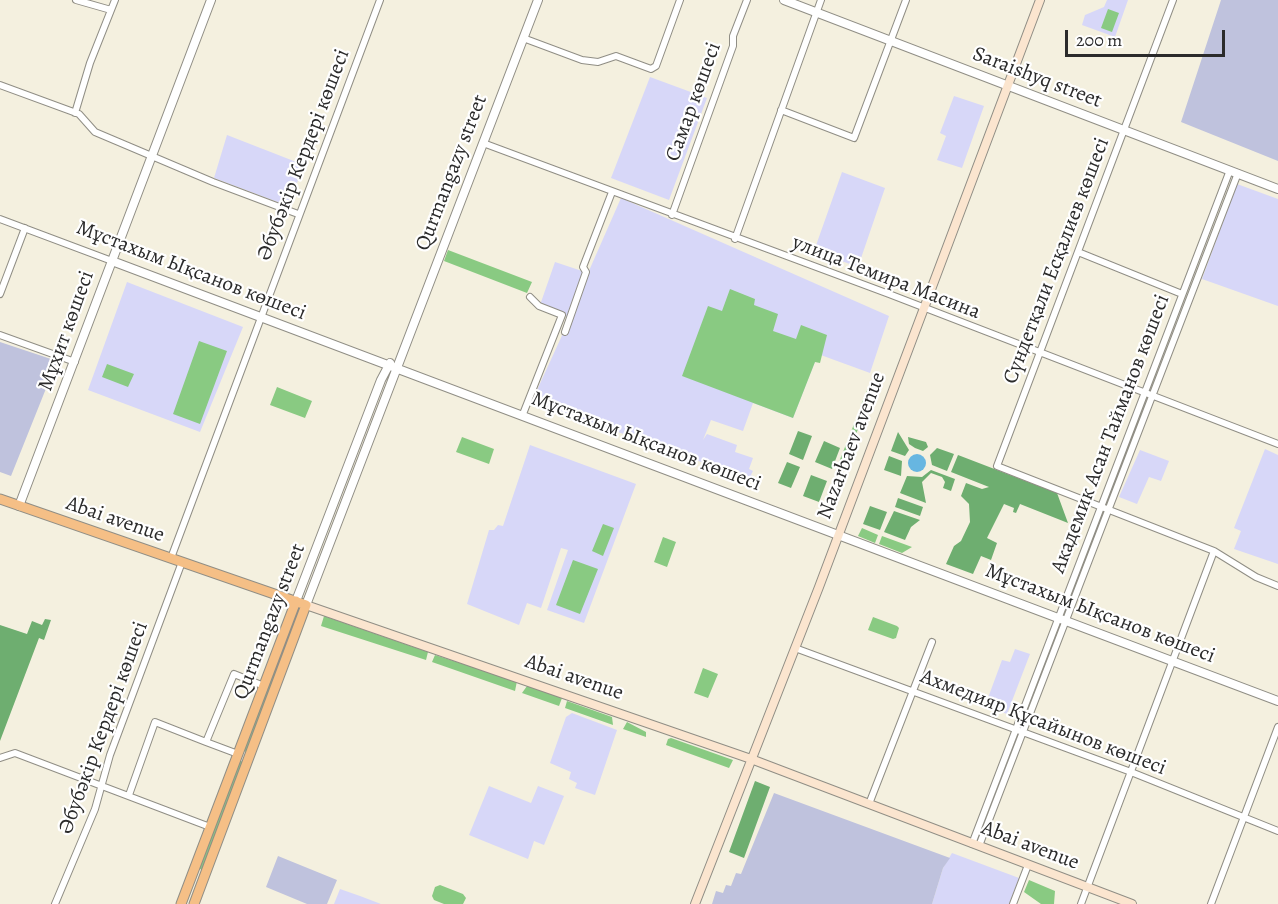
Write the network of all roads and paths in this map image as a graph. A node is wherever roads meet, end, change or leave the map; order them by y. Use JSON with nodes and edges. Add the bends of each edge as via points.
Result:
{"nodes":[{"id":1,"x":76,"y":0,"type":"edge"},
{"id":2,"x":115,"y":0,"type":"edge"},
{"id":3,"x":212,"y":0,"type":"edge"},
{"id":4,"x":380,"y":0,"type":"edge"},
{"id":5,"x":538,"y":0,"type":"edge"},
{"id":6,"x":680,"y":0,"type":"edge"},
{"id":7,"x":747,"y":0,"type":"edge"},
{"id":8,"x":784,"y":0,"type":"edge"},
{"id":9,"x":821,"y":0,"type":"edge"},
{"id":10,"x":906,"y":0,"type":"edge"},
{"id":11,"x":1040,"y":0,"type":"edge"},
{"id":12,"x":1173,"y":0,"type":"edge"},
{"id":13,"x":111,"y":10,"type":"junction"},
{"id":14,"x":816,"y":12,"type":"junction"},
{"id":15,"x":523,"y":38,"type":"junction"},
{"id":16,"x":890,"y":41,"type":"junction"},
{"id":17,"x":0,"y":85,"type":"edge"},
{"id":18,"x":1007,"y":86,"type":"junction"},
{"id":19,"x":781,"y":110,"type":"junction"},
{"id":20,"x":75,"y":112,"type":"junction"},
{"id":21,"x":1125,"y":130,"type":"junction"},
{"id":22,"x":483,"y":143,"type":"junction"},
{"id":23,"x":154,"y":155,"type":"junction"},
{"id":24,"x":1230,"y":170,"type":"junction"},
{"id":25,"x":1238,"y":173,"type":"junction"},
{"id":26,"x":1278,"y":189,"type":"edge"},
{"id":27,"x":612,"y":192,"type":"junction"},
{"id":28,"x":298,"y":214,"type":"junction"},
{"id":29,"x":672,"y":214,"type":"junction"},
{"id":30,"x":0,"y":219,"type":"edge"},
{"id":31,"x":25,"y":228,"type":"junction"},
{"id":32,"x":735,"y":239,"type":"junction"},
{"id":33,"x":1078,"y":252,"type":"junction"},
{"id":34,"x":112,"y":261,"type":"junction"},
{"id":35,"x":0,"y":294,"type":"edge"},
{"id":36,"x":1182,"y":294,"type":"junction"},
{"id":37,"x":530,"y":297,"type":"dead end"},
{"id":38,"x":924,"y":308,"type":"junction"},
{"id":39,"x":261,"y":317,"type":"junction"},
{"id":40,"x":565,"y":332,"type":"dead end"},
{"id":41,"x":0,"y":335,"type":"edge"},
{"id":42,"x":1040,"y":354,"type":"junction"},
{"id":43,"x":399,"y":358,"type":"junction"},
{"id":44,"x":75,"y":362,"type":"junction"},
{"id":45,"x":387,"y":365,"type":"junction"},
{"id":46,"x":396,"y":369,"type":"junction"},
{"id":47,"x":1145,"y":393,"type":"junction"},
{"id":48,"x":1152,"y":396,"type":"junction"},
{"id":49,"x":523,"y":414,"type":"junction"},
{"id":50,"x":1278,"y":444,"type":"edge"},
{"id":51,"x":0,"y":499,"type":"edge"},
{"id":52,"x":19,"y":506,"type":"junction"},
{"id":53,"x":1106,"y":507,"type":"junction"},
{"id":54,"x":837,"y":534,"type":"junction"},
{"id":55,"x":1214,"y":551,"type":"junction"},
{"id":56,"x":171,"y":558,"type":"junction"},
{"id":57,"x":182,"y":562,"type":"junction"},
{"id":58,"x":1278,"y":585,"type":"edge"},
{"id":59,"x":296,"y":601,"type":"junction"},
{"id":60,"x":306,"y":605,"type":"junction"},
{"id":61,"x":1063,"y":619,"type":"junction"},
{"id":62,"x":932,"y":642,"type":"dead end"},
{"id":63,"x":795,"y":648,"type":"junction"},
{"id":64,"x":1172,"y":661,"type":"junction"},
{"id":65,"x":264,"y":686,"type":"junction"},
{"id":66,"x":912,"y":691,"type":"junction"},
{"id":67,"x":1278,"y":701,"type":"edge"},
{"id":68,"x":1278,"y":727,"type":"edge"},
{"id":69,"x":1020,"y":731,"type":"junction"},
{"id":70,"x":206,"y":742,"type":"junction"},
{"id":71,"x":238,"y":754,"type":"junction"},
{"id":72,"x":2,"y":756,"type":"edge"},
{"id":73,"x":249,"y":758,"type":"junction"},
{"id":74,"x":751,"y":759,"type":"junction"},
{"id":75,"x":1131,"y":772,"type":"junction"},
{"id":76,"x":102,"y":784,"type":"junction"},
{"id":77,"x":129,"y":795,"type":"junction"},
{"id":78,"x":869,"y":804,"type":"junction"},
{"id":79,"x":1243,"y":818,"type":"junction"},
{"id":80,"x":210,"y":827,"type":"junction"},
{"id":81,"x":1278,"y":831,"type":"edge"},
{"id":82,"x":976,"y":845,"type":"junction"},
{"id":83,"x":1028,"y":865,"type":"junction"},
{"id":84,"x":194,"y":870,"type":"junction"},
{"id":85,"x":205,"y":875,"type":"junction"},
{"id":86,"x":1088,"y":887,"type":"junction"},
{"id":87,"x":56,"y":904,"type":"edge"},
{"id":88,"x":181,"y":904,"type":"edge"},
{"id":89,"x":194,"y":904,"type":"edge"},
{"id":90,"x":695,"y":904,"type":"edge"},
{"id":91,"x":1013,"y":904,"type":"edge"},
{"id":92,"x":1081,"y":904,"type":"edge"},
{"id":93,"x":1132,"y":904,"type":"edge"},
{"id":94,"x":1211,"y":904,"type":"edge"}],
"edges":[{"from":1,"to":13,"type":"street"},
{"from":2,"to":13,"type":"street"},
{"from":3,"to":23,"type":"street","name":"Мұхит көшесі"},
{"from":4,"to":28,"type":"street","name":"Әбубәкір Кердері көшесі"},
{"from":5,"to":15,"type":"street","name":"Qurmangazy street"},
{"from":6,"to":15,"type":"street","via":[[656,66],[651,69],[616,56],[598,62],[582,60]]},
{"from":7,"to":29,"type":"street","name":"Самар көшесі"},
{"from":8,"to":14,"type":"street","name":"Saraishyq street"},
{"from":9,"to":14,"type":"street"},
{"from":10,"to":16,"type":"street"},
{"from":11,"to":18,"type":"main road","name":"Nazarbaev avenue"},
{"from":12,"to":21,"type":"street","name":"Сүндетқали Есқалиев көшесі"},
{"from":13,"to":20,"type":"street"},
{"from":14,"to":16,"type":"street","name":"Saraishyq street"},
{"from":14,"to":19,"type":"street"},
{"from":15,"to":22,"type":"street","name":"Qurmangazy street"},
{"from":16,"to":18,"type":"street","name":"Saraishyq street"},
{"from":16,"to":19,"type":"street","via":[[854,138]]},
{"from":17,"to":20,"type":"street"},
{"from":18,"to":21,"type":"street","name":"Saraishyq street"},
{"from":18,"to":38,"type":"main road","name":"Nazarbaev avenue"},
{"from":19,"to":32,"type":"street"},
{"from":20,"to":23,"type":"street","via":[[95,132]]},
{"from":21,"to":24,"type":"street","name":"Saraishyq street"},
{"from":21,"to":33,"type":"street","name":"Сүндетқали Есқалиев көшесі"},
{"from":22,"to":27,"type":"street","name":"улица Темира Масина"},
{"from":22,"to":43,"type":"street","name":"Qurmangazy street"},
{"from":23,"to":28,"type":"street"},
{"from":23,"to":34,"type":"street","name":"Мұхит көшесі"},
{"from":24,"to":25,"type":"street","name":"Saraishyq street"},
{"from":24,"to":36,"type":"street","name":"Академик Асан Тайманов көшесі"},
{"from":25,"to":26,"type":"street","name":"Saraishyq street"},
{"from":25,"to":48,"type":"street","name":"Академик Асан Тайманов көшесі"},
{"from":27,"to":29,"type":"street","name":"улица Темира Масина"},
{"from":27,"to":40,"type":"street","via":[[583,267],[586,272]]},
{"from":28,"to":39,"type":"street","name":"Әбубәкір Кердері көшесі"},
{"from":29,"to":32,"type":"street","name":"улица Темира Масина"},
{"from":30,"to":31,"type":"street","name":"Мұстахым Ықсанов көшесі"},
{"from":31,"to":34,"type":"street","name":"Мұстахым Ықсанов көшесі"},
{"from":31,"to":35,"type":"street"},
{"from":32,"to":38,"type":"street","name":"улица Темира Масина"},
{"from":33,"to":36,"type":"street"},
{"from":33,"to":42,"type":"street","name":"Сүндетқали Есқалиев көшесі"},
{"from":34,"to":39,"type":"street","name":"Мұстахым Ықсанов көшесі"},
{"from":34,"to":44,"type":"street","name":"Мұхит көшесі"},
{"from":36,"to":47,"type":"street","name":"Академик Асан Тайманов көшесі"},
{"from":37,"to":49,"type":"street","via":[[539,306],[562,315]]},
{"from":38,"to":42,"type":"street","name":"улица Темира Масина"},
{"from":38,"to":54,"type":"main road","name":"Nazarbaev avenue"},
{"from":39,"to":45,"type":"street","name":"Мұстахым Ықсанов көшесі"},
{"from":39,"to":56,"type":"street","name":"Әбубәкір Кердері көшесі"},
{"from":41,"to":44,"type":"street"},
{"from":42,"to":47,"type":"street","name":"улица Темира Масина"},
{"from":42,"to":53,"type":"street","name":"Сүндетқали Есқалиев көшесі","via":[[997,466]]},
{"from":43,"to":45,"type":"street"},
{"from":43,"to":46,"type":"street","name":"Qurmangazy street"},
{"from":44,"to":52,"type":"street","name":"Мұхит көшесі"},
{"from":45,"to":46,"type":"street","name":"Мұстахым Ықсанов көшесі"},
{"from":45,"to":59,"type":"street","name":"Qurmangazy street"},
{"from":46,"to":49,"type":"street","name":"Мұстахым Ықсанов көшесі"},
{"from":46,"to":60,"type":"street","name":"Qurmangazy street"},
{"from":47,"to":48,"type":"street","name":"улица Темира Масина"},
{"from":47,"to":53,"type":"street","name":"Академик Асан Тайманов көшесі"},
{"from":48,"to":50,"type":"street","name":"улица Темира Масина"},
{"from":48,"to":53,"type":"street","name":"Академик Асан Тайманов көшесі"},
{"from":49,"to":54,"type":"street","name":"Мұстахым Ықсанов көшесі"},
{"from":51,"to":52,"type":"main road","name":"Abai avenue"},
{"from":52,"to":56,"type":"main road","name":"Abai avenue"},
{"from":53,"to":55,"type":"street"},
{"from":53,"to":61,"type":"street","name":"Академик Асан Тайманов көшесі"},
{"from":54,"to":61,"type":"street","name":"Мұстахым Ықсанов көшесі"},
{"from":54,"to":63,"type":"main road","name":"Nazarbaev avenue"},
{"from":55,"to":58,"type":"street","via":[[1256,577]]},
{"from":55,"to":64,"type":"street"},
{"from":56,"to":57,"type":"main road","name":"Abai avenue"},
{"from":57,"to":59,"type":"main road","name":"Abai avenue"},
{"from":57,"to":76,"type":"street","name":"Әбубәкір Кердері көшесі"},
{"from":59,"to":60,"type":"main road","name":"Abai avenue"},
{"from":59,"to":65,"type":"main road","name":"Qurmangazy street"},
{"from":60,"to":73,"type":"main road","name":"Qurmangazy street"},
{"from":60,"to":74,"type":"main road","name":"Abai avenue"},
{"from":61,"to":64,"type":"street","name":"Мұстахым Ықсанов көшесі"},
{"from":61,"to":69,"type":"street","name":"Академик Асан Тайманов көшесі"},
{"from":62,"to":66,"type":"street"},
{"from":63,"to":66,"type":"street","name":"Ахмедияр Құсайынов көшесі"},
{"from":63,"to":74,"type":"main road","name":"Nazarbaev avenue"},
{"from":64,"to":67,"type":"street","name":"Мұстахым Ықсанов көшесі"},
{"from":64,"to":75,"type":"street"},
{"from":65,"to":70,"type":"street","via":[[234,674]]},
{"from":65,"to":71,"type":"main road","name":"Qurmangazy street"},
{"from":66,"to":69,"type":"street","name":"Ахмедияр Құсайынов көшесі"},
{"from":66,"to":78,"type":"street"},
{"from":68,"to":79,"type":"street"},
{"from":69,"to":75,"type":"street","name":"Ахмедияр Құсайынов көшесі"},
{"from":69,"to":82,"type":"street","name":"Академик Асан Тайманов көшесі"},
{"from":70,"to":71,"type":"street"},
{"from":70,"to":77,"type":"street","via":[[155,722]]},
{"from":71,"to":73,"type":"main road"},
{"from":71,"to":80,"type":"main road","name":"Qurmangazy street"},
{"from":72,"to":76,"type":"street","via":[[15,753]]},
{"from":73,"to":85,"type":"main road","name":"Qurmangazy street"},
{"from":74,"to":78,"type":"main road","name":"Abai avenue"},
{"from":74,"to":90,"type":"main road","name":"Nazarbaev avenue"},
{"from":75,"to":79,"type":"street","name":"Ахмедияр Құсайынов көшесі"},
{"from":75,"to":86,"type":"street"},
{"from":76,"to":77,"type":"street"},
{"from":76,"to":87,"type":"street","name":"Әбубәкір Кердері көшесі"},
{"from":77,"to":80,"type":"street"},
{"from":78,"to":82,"type":"main road","name":"Abai avenue"},
{"from":79,"to":81,"type":"street","name":"Ахмедияр Құсайынов көшесі"},
{"from":79,"to":94,"type":"street"},
{"from":80,"to":84,"type":"main road","name":"Qurmangazy street"},
{"from":82,"to":83,"type":"main road","name":"Abai avenue"},
{"from":83,"to":86,"type":"main road","name":"Abai avenue"},
{"from":83,"to":91,"type":"street"},
{"from":84,"to":85,"type":"main road"},
{"from":84,"to":88,"type":"main road","name":"Qurmangazy street"},
{"from":85,"to":89,"type":"main road","name":"Qurmangazy street"},
{"from":86,"to":92,"type":"street"},
{"from":86,"to":93,"type":"main road","name":"Abai avenue"}]}
